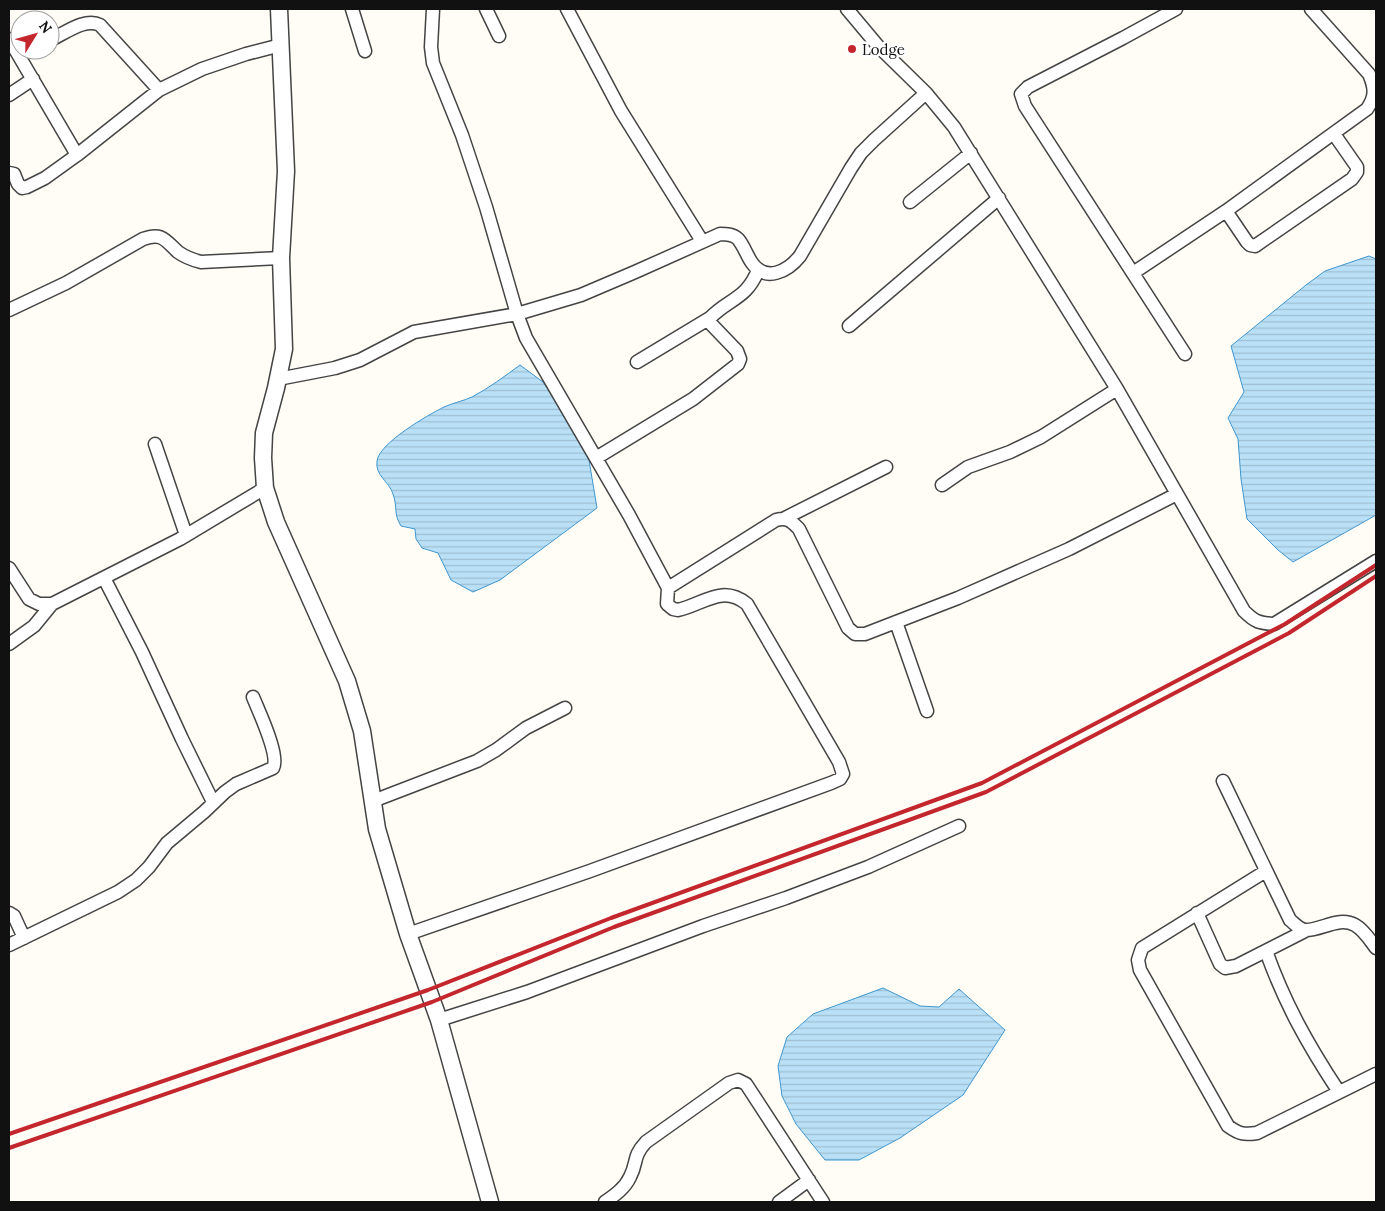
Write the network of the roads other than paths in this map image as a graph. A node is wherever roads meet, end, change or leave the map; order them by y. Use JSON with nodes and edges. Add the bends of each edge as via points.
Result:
{"nodes":[{"id":1,"x":280,"y":9,"type":"edge"},
{"id":2,"x":352,"y":9,"type":"edge"},
{"id":3,"x":433,"y":9,"type":"edge"},
{"id":4,"x":486,"y":9,"type":"edge"},
{"id":5,"x":567,"y":9,"type":"edge"},
{"id":6,"x":847,"y":9,"type":"edge"},
{"id":7,"x":1176,"y":9,"type":"edge"},
{"id":8,"x":1311,"y":9,"type":"edge"},
{"id":9,"x":60,"y":35,"type":"edge"},
{"id":10,"x":499,"y":36,"type":"dead end"},
{"id":11,"x":280,"y":45,"type":"junction"},
{"id":12,"x":365,"y":50,"type":"dead end"},
{"id":13,"x":27,"y":60,"type":"edge"},
{"id":14,"x":33,"y":79,"type":"junction"},
{"id":15,"x":158,"y":90,"type":"junction"},
{"id":16,"x":926,"y":93,"type":"junction"},
{"id":17,"x":9,"y":95,"type":"edge"},
{"id":18,"x":1334,"y":134,"type":"junction"},
{"id":19,"x":971,"y":153,"type":"junction"},
{"id":20,"x":77,"y":156,"type":"junction"},
{"id":21,"x":9,"y":173,"type":"edge"},
{"id":22,"x":999,"y":198,"type":"junction"},
{"id":23,"x":910,"y":202,"type":"dead end"},
{"id":24,"x":1226,"y":211,"type":"junction"},
{"id":25,"x":702,"y":241,"type":"junction"},
{"id":26,"x":282,"y":258,"type":"junction"},
{"id":27,"x":758,"y":270,"type":"junction"},
{"id":28,"x":1133,"y":273,"type":"junction"},
{"id":29,"x":9,"y":310,"type":"edge"},
{"id":30,"x":517,"y":314,"type":"junction"},
{"id":31,"x":710,"y":318,"type":"junction"},
{"id":32,"x":849,"y":326,"type":"dead end"},
{"id":33,"x":1185,"y":354,"type":"dead end"},
{"id":34,"x":637,"y":362,"type":"dead end"},
{"id":35,"x":278,"y":379,"type":"junction"},
{"id":36,"x":1117,"y":389,"type":"junction"},
{"id":37,"x":155,"y":444,"type":"dead end"},
{"id":38,"x":596,"y":458,"type":"junction"},
{"id":39,"x":886,"y":467,"type":"dead end"},
{"id":40,"x":942,"y":486,"type":"dead end"},
{"id":41,"x":265,"y":488,"type":"junction"},
{"id":42,"x":1178,"y":494,"type":"junction"},
{"id":43,"x":785,"y":518,"type":"junction"},
{"id":44,"x":186,"y":535,"type":"junction"},
{"id":45,"x":1376,"y":561,"type":"edge"},
{"id":46,"x":9,"y":568,"type":"edge"},
{"id":47,"x":104,"y":578,"type":"junction"},
{"id":48,"x":668,"y":588,"type":"junction"},
{"id":49,"x":52,"y":604,"type":"junction"},
{"id":50,"x":896,"y":622,"type":"junction"},
{"id":51,"x":9,"y":644,"type":"edge"},
{"id":52,"x":253,"y":698,"type":"dead end"},
{"id":53,"x":565,"y":708,"type":"dead end"},
{"id":54,"x":927,"y":711,"type":"dead end"},
{"id":55,"x":1223,"y":781,"type":"dead end"},
{"id":56,"x":373,"y":801,"type":"junction"},
{"id":57,"x":213,"y":802,"type":"junction"},
{"id":58,"x":959,"y":826,"type":"dead end"},
{"id":59,"x":1266,"y":872,"type":"junction"},
{"id":60,"x":9,"y":913,"type":"edge"},
{"id":61,"x":1197,"y":913,"type":"junction"},
{"id":62,"x":1305,"y":931,"type":"junction"},
{"id":63,"x":408,"y":934,"type":"junction"},
{"id":64,"x":24,"y":938,"type":"junction"},
{"id":65,"x":9,"y":946,"type":"edge"},
{"id":66,"x":1376,"y":948,"type":"edge"},
{"id":67,"x":1266,"y":951,"type":"junction"},
{"id":68,"x":439,"y":1020,"type":"junction"},
{"id":69,"x":1376,"y":1074,"type":"edge"},
{"id":70,"x":1339,"y":1092,"type":"junction"},
{"id":71,"x":809,"y":1180,"type":"junction"},
{"id":72,"x":490,"y":1202,"type":"edge"},
{"id":73,"x":605,"y":1202,"type":"edge"},
{"id":74,"x":780,"y":1202,"type":"edge"},
{"id":75,"x":823,"y":1202,"type":"edge"}],
"edges":[{"from":1,"to":11,"type":"street"},
{"from":2,"to":12,"type":"street"},
{"from":3,"to":30,"type":"street","via":[[433,62],[462,135]]},
{"from":4,"to":10,"type":"street"},
{"from":5,"to":25,"type":"street","via":[[621,111]]},
{"from":6,"to":16,"type":"street","via":[[878,46]]},
{"from":7,"to":28,"type":"street","via":[[1028,87],[1022,94],[1025,106]]},
{"from":8,"to":18,"type":"street","via":[[1369,74],[1374,87],[1374,99],[1367,109]]},
{"from":9,"to":15,"type":"street","via":[[95,22]]},
{"from":11,"to":15,"type":"street","via":[[202,69]]},
{"from":11,"to":26,"type":"street","via":[[286,171]]},
{"from":13,"to":14,"type":"street"},
{"from":14,"to":17,"type":"street"},
{"from":14,"to":20,"type":"street"},
{"from":15,"to":20,"type":"street"},
{"from":16,"to":19,"type":"street"},
{"from":16,"to":27,"type":"street","via":[[861,153],[793,264],[775,274]]},
{"from":18,"to":24,"type":"street"},
{"from":18,"to":24,"type":"street","via":[[1357,166],[1352,178],[1256,246],[1246,242]]},
{"from":19,"to":22,"type":"street"},
{"from":19,"to":23,"type":"street"},
{"from":20,"to":21,"type":"street","via":[[24,188],[19,186],[14,174]]},
{"from":22,"to":32,"type":"street"},
{"from":22,"to":36,"type":"street"},
{"from":24,"to":28,"type":"street"},
{"from":25,"to":27,"type":"street","via":[[720,234],[737,238]]},
{"from":25,"to":30,"type":"street","via":[[581,295]]},
{"from":26,"to":29,"type":"street","via":[[201,262],[191,260],[159,236],[150,236],[66,284]]},
{"from":26,"to":35,"type":"street","via":[[284,349]]},
{"from":27,"to":31,"type":"street","via":[[741,296]]},
{"from":28,"to":33,"type":"street"},
{"from":30,"to":35,"type":"street","via":[[414,332],[360,360]]},
{"from":30,"to":38,"type":"street","via":[[526,338]]},
{"from":31,"to":34,"type":"street"},
{"from":31,"to":38,"type":"street","via":[[709,322],[737,351],[738,364],[693,399]]},
{"from":35,"to":41,"type":"street","via":[[264,433]]},
{"from":36,"to":40,"type":"street","via":[[1041,437],[968,467]]},
{"from":36,"to":42,"type":"street"},
{"from":37,"to":44,"type":"street"},
{"from":38,"to":48,"type":"street"},
{"from":39,"to":43,"type":"street"},
{"from":41,"to":44,"type":"street"},
{"from":41,"to":56,"type":"street","via":[[276,522],[347,681],[362,731]]},
{"from":42,"to":45,"type":"street","via":[[1244,611],[1260,623],[1274,624]]},
{"from":42,"to":50,"type":"street","via":[[1069,549]]},
{"from":43,"to":48,"type":"street","via":[[776,520]]},
{"from":43,"to":50,"type":"street","via":[[799,530],[848,628],[856,634],[865,634]]},
{"from":44,"to":47,"type":"street"},
{"from":46,"to":49,"type":"street","via":[[29,599],[39,604]]},
{"from":47,"to":49,"type":"street"},
{"from":47,"to":57,"type":"street"},
{"from":48,"to":63,"type":"street","via":[[667,604],[673,609],[723,595],[738,598],[746,604],[839,762],[843,774],[840,779]]},
{"from":49,"to":51,"type":"street","via":[[34,626]]},
{"from":50,"to":54,"type":"street"},
{"from":52,"to":57,"type":"street","via":[[274,752],[275,764],[268,771],[236,784]]},
{"from":53,"to":56,"type":"street","via":[[526,728],[477,761]]},
{"from":55,"to":59,"type":"street"},
{"from":56,"to":63,"type":"street","via":[[377,829]]},
{"from":57,"to":64,"type":"street","via":[[167,843],[136,880]]},
{"from":58,"to":68,"type":"street","via":[[868,867],[527,992]]},
{"from":59,"to":61,"type":"street"},
{"from":59,"to":62,"type":"street","via":[[1290,920]]},
{"from":60,"to":64,"type":"street","via":[[14,916]]},
{"from":61,"to":67,"type":"street","via":[[1220,964],[1225,968]]},
{"from":61,"to":70,"type":"street","via":[[1142,948],[1138,960],[1140,970],[1228,1126],[1236,1133],[1257,1133]]},
{"from":62,"to":66,"type":"street","via":[[1350,922],[1364,932]]},
{"from":62,"to":67,"type":"street"},
{"from":63,"to":68,"type":"street"},
{"from":64,"to":65,"type":"street"},
{"from":67,"to":70,"type":"street","via":[[1309,1046]]},
{"from":68,"to":72,"type":"street"},
{"from":69,"to":70,"type":"street"},
{"from":71,"to":73,"type":"street","via":[[746,1084],[738,1080],[729,1083],[646,1142],[635,1158],[631,1176],[625,1185]]},
{"from":71,"to":74,"type":"street"},
{"from":71,"to":75,"type":"street"}]}
